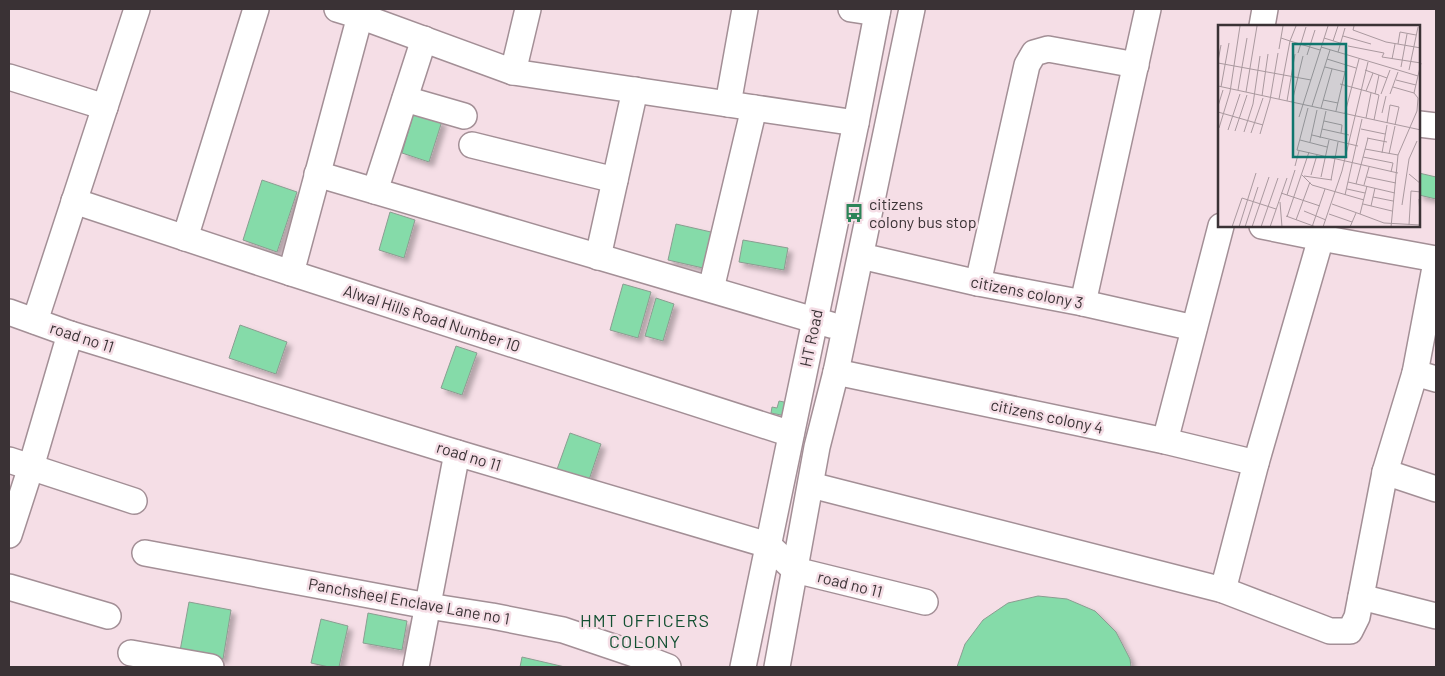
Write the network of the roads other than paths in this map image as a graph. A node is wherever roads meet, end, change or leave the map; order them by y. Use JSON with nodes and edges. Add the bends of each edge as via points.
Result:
{"nodes":[{"id":1,"x":137,"y":9,"type":"edge"},
{"id":2,"x":256,"y":9,"type":"edge"},
{"id":3,"x":337,"y":9,"type":"edge"},
{"id":4,"x":528,"y":9,"type":"edge"},
{"id":5,"x":745,"y":9,"type":"edge"},
{"id":6,"x":851,"y":9,"type":"edge"},
{"id":7,"x":912,"y":9,"type":"edge"},
{"id":8,"x":1148,"y":9,"type":"edge"},
{"id":9,"x":1265,"y":9,"type":"edge"},
{"id":10,"x":878,"y":11,"type":"edge"},
{"id":11,"x":360,"y":16,"type":"junction"},
{"id":12,"x":1262,"y":25,"type":"edge"},
{"id":13,"x":424,"y":39,"type":"junction"},
{"id":14,"x":1136,"y":65,"type":"junction"},
{"id":15,"x":513,"y":72,"type":"junction"},
{"id":16,"x":9,"y":77,"type":"edge"},
{"id":17,"x":635,"y":90,"type":"junction"},
{"id":18,"x":405,"y":99,"type":"junction"},
{"id":19,"x":728,"y":104,"type":"junction"},
{"id":20,"x":105,"y":107,"type":"junction"},
{"id":21,"x":754,"y":108,"type":"junction"},
{"id":22,"x":464,"y":116,"type":"dead end"},
{"id":23,"x":856,"y":123,"type":"junction"},
{"id":24,"x":1420,"y":124,"type":"edge"},
{"id":25,"x":1436,"y":126,"type":"edge"},
{"id":26,"x":472,"y":145,"type":"dead end"},
{"id":27,"x":317,"y":174,"type":"junction"},
{"id":28,"x":615,"y":180,"type":"junction"},
{"id":29,"x":375,"y":191,"type":"junction"},
{"id":30,"x":74,"y":201,"type":"junction"},
{"id":31,"x":1219,"y":228,"type":"edge"},
{"id":32,"x":1272,"y":228,"type":"edge"},
{"id":33,"x":185,"y":238,"type":"junction"},
{"id":34,"x":1321,"y":238,"type":"junction"},
{"id":35,"x":860,"y":256,"type":"junction"},
{"id":36,"x":598,"y":257,"type":"junction"},
{"id":37,"x":1436,"y":260,"type":"edge"},
{"id":38,"x":291,"y":273,"type":"junction"},
{"id":39,"x":978,"y":283,"type":"junction"},
{"id":40,"x":711,"y":289,"type":"junction"},
{"id":41,"x":1084,"y":303,"type":"junction"},
{"id":42,"x":9,"y":312,"type":"edge"},
{"id":43,"x":815,"y":320,"type":"junction"},
{"id":44,"x":35,"y":321,"type":"junction"},
{"id":45,"x":1194,"y":328,"type":"junction"},
{"id":46,"x":846,"y":329,"type":"junction"},
{"id":47,"x":70,"y":334,"type":"junction"},
{"id":48,"x":836,"y":372,"type":"junction"},
{"id":49,"x":1425,"y":376,"type":"edge"},
{"id":50,"x":790,"y":434,"type":"junction"},
{"id":51,"x":1165,"y":440,"type":"junction"},
{"id":52,"x":458,"y":453,"type":"junction"},
{"id":53,"x":1256,"y":463,"type":"junction"},
{"id":54,"x":20,"y":464,"type":"edge"},
{"id":55,"x":1385,"y":472,"type":"junction"},
{"id":56,"x":811,"y":485,"type":"junction"},
{"id":57,"x":1436,"y":489,"type":"edge"},
{"id":58,"x":134,"y":501,"type":"dead end"},
{"id":59,"x":9,"y":535,"type":"edge"},
{"id":60,"x":768,"y":545,"type":"junction"},
{"id":61,"x":145,"y":553,"type":"dead end"},
{"id":62,"x":795,"y":570,"type":"junction"},
{"id":63,"x":9,"y":587,"type":"edge"},
{"id":64,"x":1223,"y":590,"type":"junction"},
{"id":65,"x":1361,"y":597,"type":"junction"},
{"id":66,"x":925,"y":602,"type":"dead end"},
{"id":67,"x":428,"y":606,"type":"junction"},
{"id":68,"x":108,"y":616,"type":"dead end"},
{"id":69,"x":1436,"y":616,"type":"edge"},
{"id":70,"x":131,"y":653,"type":"dead end"},
{"id":71,"x":211,"y":667,"type":"edge"},
{"id":72,"x":416,"y":667,"type":"edge"},
{"id":73,"x":668,"y":667,"type":"edge"},
{"id":74,"x":744,"y":667,"type":"edge"},
{"id":75,"x":777,"y":667,"type":"edge"}],
"edges":[{"from":1,"to":20,"type":"street"},
{"from":2,"to":33,"type":"street"},
{"from":3,"to":11,"type":"street"},
{"from":4,"to":15,"type":"street"},
{"from":5,"to":19,"type":"street"},
{"from":6,"to":10,"type":"street"},
{"from":7,"to":35,"type":"street","name":"HT Road"},
{"from":8,"to":14,"type":"street"},
{"from":9,"to":12,"type":"street"},
{"from":10,"to":23,"type":"street","name":"HT Road"},
{"from":11,"to":13,"type":"street"},
{"from":11,"to":27,"type":"street"},
{"from":13,"to":15,"type":"street"},
{"from":13,"to":18,"type":"street"},
{"from":14,"to":39,"type":"street","via":[[1048,49],[1034,53],[1027,64]]},
{"from":14,"to":41,"type":"street"},
{"from":15,"to":17,"type":"street"},
{"from":16,"to":20,"type":"street"},
{"from":17,"to":19,"type":"street"},
{"from":17,"to":28,"type":"street"},
{"from":18,"to":22,"type":"street"},
{"from":18,"to":29,"type":"street"},
{"from":19,"to":21,"type":"street"},
{"from":20,"to":30,"type":"street"},
{"from":21,"to":23,"type":"street"},
{"from":21,"to":40,"type":"street"},
{"from":23,"to":43,"type":"street","name":"HT Road"},
{"from":24,"to":25,"type":"street"},
{"from":26,"to":28,"type":"street"},
{"from":27,"to":29,"type":"street"},
{"from":27,"to":38,"type":"street"},
{"from":28,"to":36,"type":"street"},
{"from":29,"to":36,"type":"street"},
{"from":30,"to":33,"type":"street","name":"Alwal Hills Road Number 10"},
{"from":30,"to":44,"type":"street"},
{"from":31,"to":45,"type":"street"},
{"from":32,"to":34,"type":"street"},
{"from":33,"to":38,"type":"street","name":"Alwal Hills Road Number 10"},
{"from":34,"to":37,"type":"street"},
{"from":34,"to":53,"type":"street"},
{"from":35,"to":39,"type":"street","name":"citizens colony 3"},
{"from":35,"to":46,"type":"street","name":"HT Road"},
{"from":36,"to":40,"type":"street"},
{"from":37,"to":49,"type":"street"},
{"from":38,"to":50,"type":"street","name":"Alwal Hills Road Number 10"},
{"from":39,"to":41,"type":"street","name":"citizens colony 3"},
{"from":40,"to":43,"type":"street"},
{"from":41,"to":45,"type":"street","name":"citizens colony 3"},
{"from":42,"to":44,"type":"street","name":"road no 11"},
{"from":43,"to":46,"type":"street"},
{"from":43,"to":50,"type":"street","name":"HT Road"},
{"from":44,"to":47,"type":"street","name":"road no 11"},
{"from":45,"to":51,"type":"street"},
{"from":46,"to":48,"type":"street","name":"HT Road"},
{"from":47,"to":52,"type":"street","name":"road no 11"},
{"from":47,"to":54,"type":"street"},
{"from":48,"to":51,"type":"street","name":"citizens colony 4"},
{"from":48,"to":56,"type":"street","name":"HT Road"},
{"from":49,"to":55,"type":"street"},
{"from":50,"to":60,"type":"street","name":"HT Road"},
{"from":51,"to":53,"type":"street","name":"citizens colony 4"},
{"from":52,"to":60,"type":"street","name":"road no 11"},
{"from":52,"to":67,"type":"street"},
{"from":53,"to":64,"type":"street"},
{"from":54,"to":58,"type":"street"},
{"from":54,"to":59,"type":"street"},
{"from":55,"to":57,"type":"street"},
{"from":55,"to":65,"type":"street"},
{"from":56,"to":62,"type":"street","name":"HT Road"},
{"from":56,"to":64,"type":"street"},
{"from":60,"to":62,"type":"street","name":"road no 11"},
{"from":60,"to":74,"type":"street","name":"HT Road"},
{"from":61,"to":67,"type":"street","name":"Panchsheel Enclave Lane no 1"},
{"from":62,"to":66,"type":"street","name":"road no 11"},
{"from":62,"to":75,"type":"street","name":"HT Road"},
{"from":63,"to":68,"type":"street"},
{"from":64,"to":65,"type":"street","via":[[1330,631],[1350,631]]},
{"from":65,"to":69,"type":"street"},
{"from":67,"to":72,"type":"street"},
{"from":67,"to":73,"type":"street","name":"Panchsheel Enclave Lane no 1","via":[[563,630]]},
{"from":70,"to":71,"type":"street"}]}
